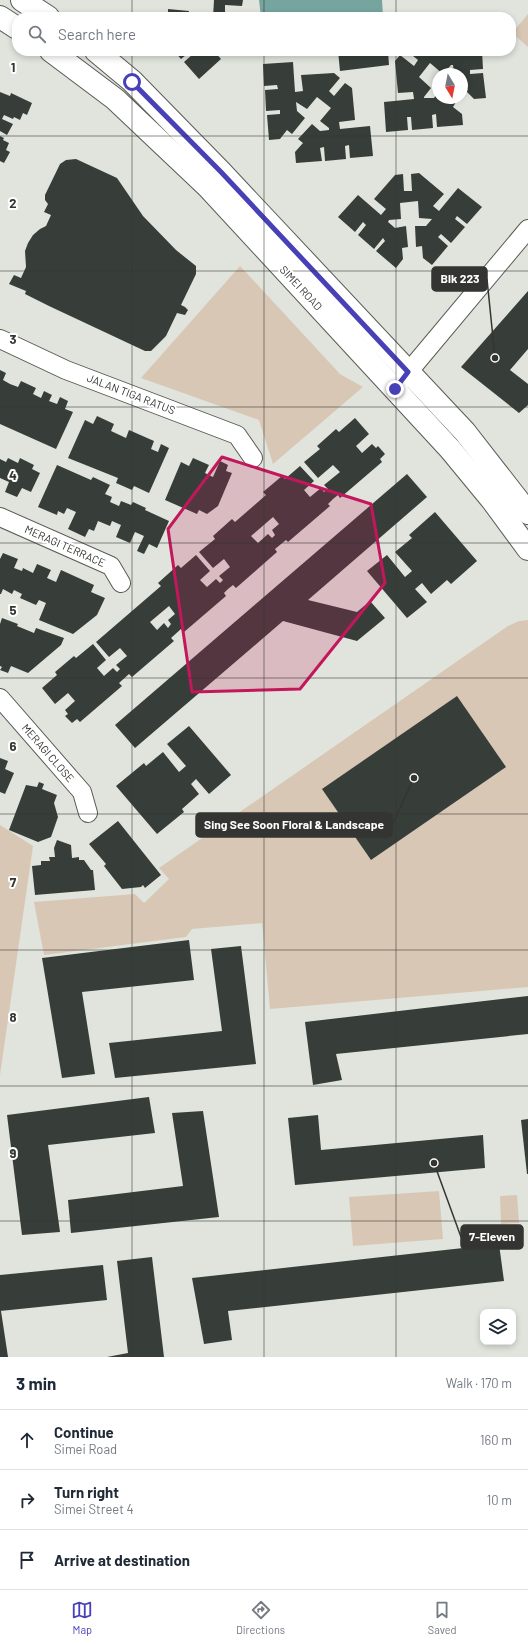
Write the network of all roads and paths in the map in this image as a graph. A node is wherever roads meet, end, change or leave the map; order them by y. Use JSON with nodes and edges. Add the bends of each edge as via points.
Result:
{"nodes":[{"id":1,"x":22,"y":0,"type":"edge"},
{"id":2,"x":40,"y":12,"type":"edge"},
{"id":3,"x":0,"y":17,"type":"edge"},
{"id":4,"x":12,"y":25,"type":"edge"},
{"id":5,"x":58,"y":56,"type":"edge"},
{"id":6,"x":102,"y":56,"type":"edge"},
{"id":7,"x":528,"y":229,"type":"edge"},
{"id":8,"x":0,"y":339,"type":"edge"},
{"id":9,"x":408,"y":372,"type":"junction"},
{"id":10,"x":395,"y":389,"type":"junction"},
{"id":11,"x":253,"y":458,"type":"dead end"},
{"id":12,"x":528,"y":513,"type":"edge"},
{"id":13,"x":0,"y":517,"type":"edge"},
{"id":14,"x":528,"y":549,"type":"edge"},
{"id":15,"x":121,"y":583,"type":"dead end"},
{"id":16,"x":0,"y":698,"type":"edge"},
{"id":17,"x":88,"y":813,"type":"dead end"}],
"edges":[{"from":1,"to":2,"type":"main road"},
{"from":3,"to":4,"type":"main road"},
{"from":5,"to":10,"type":"main road","name":"SIMEI ROAD","via":[[115,99],[208,187]]},
{"from":6,"to":9,"type":"main road","name":"SIMEI ROAD","via":[[182,132]]},
{"from":7,"to":9,"type":"street"},
{"from":8,"to":11,"type":"street","name":"JALAN TIGA RATUS","via":[[66,370],[238,435]]},
{"from":9,"to":10,"type":"street"},
{"from":9,"to":12,"type":"main road","name":"SIMEI ROAD","via":[[465,432]]},
{"from":10,"to":14,"type":"main road","name":"SIMEI ROAD","via":[[450,449]]},
{"from":13,"to":15,"type":"street","name":"MERAGI TERRACE","via":[[111,566]]},
{"from":16,"to":17,"type":"street","name":"MERAGI CLOSE","via":[[82,792]]}]}
